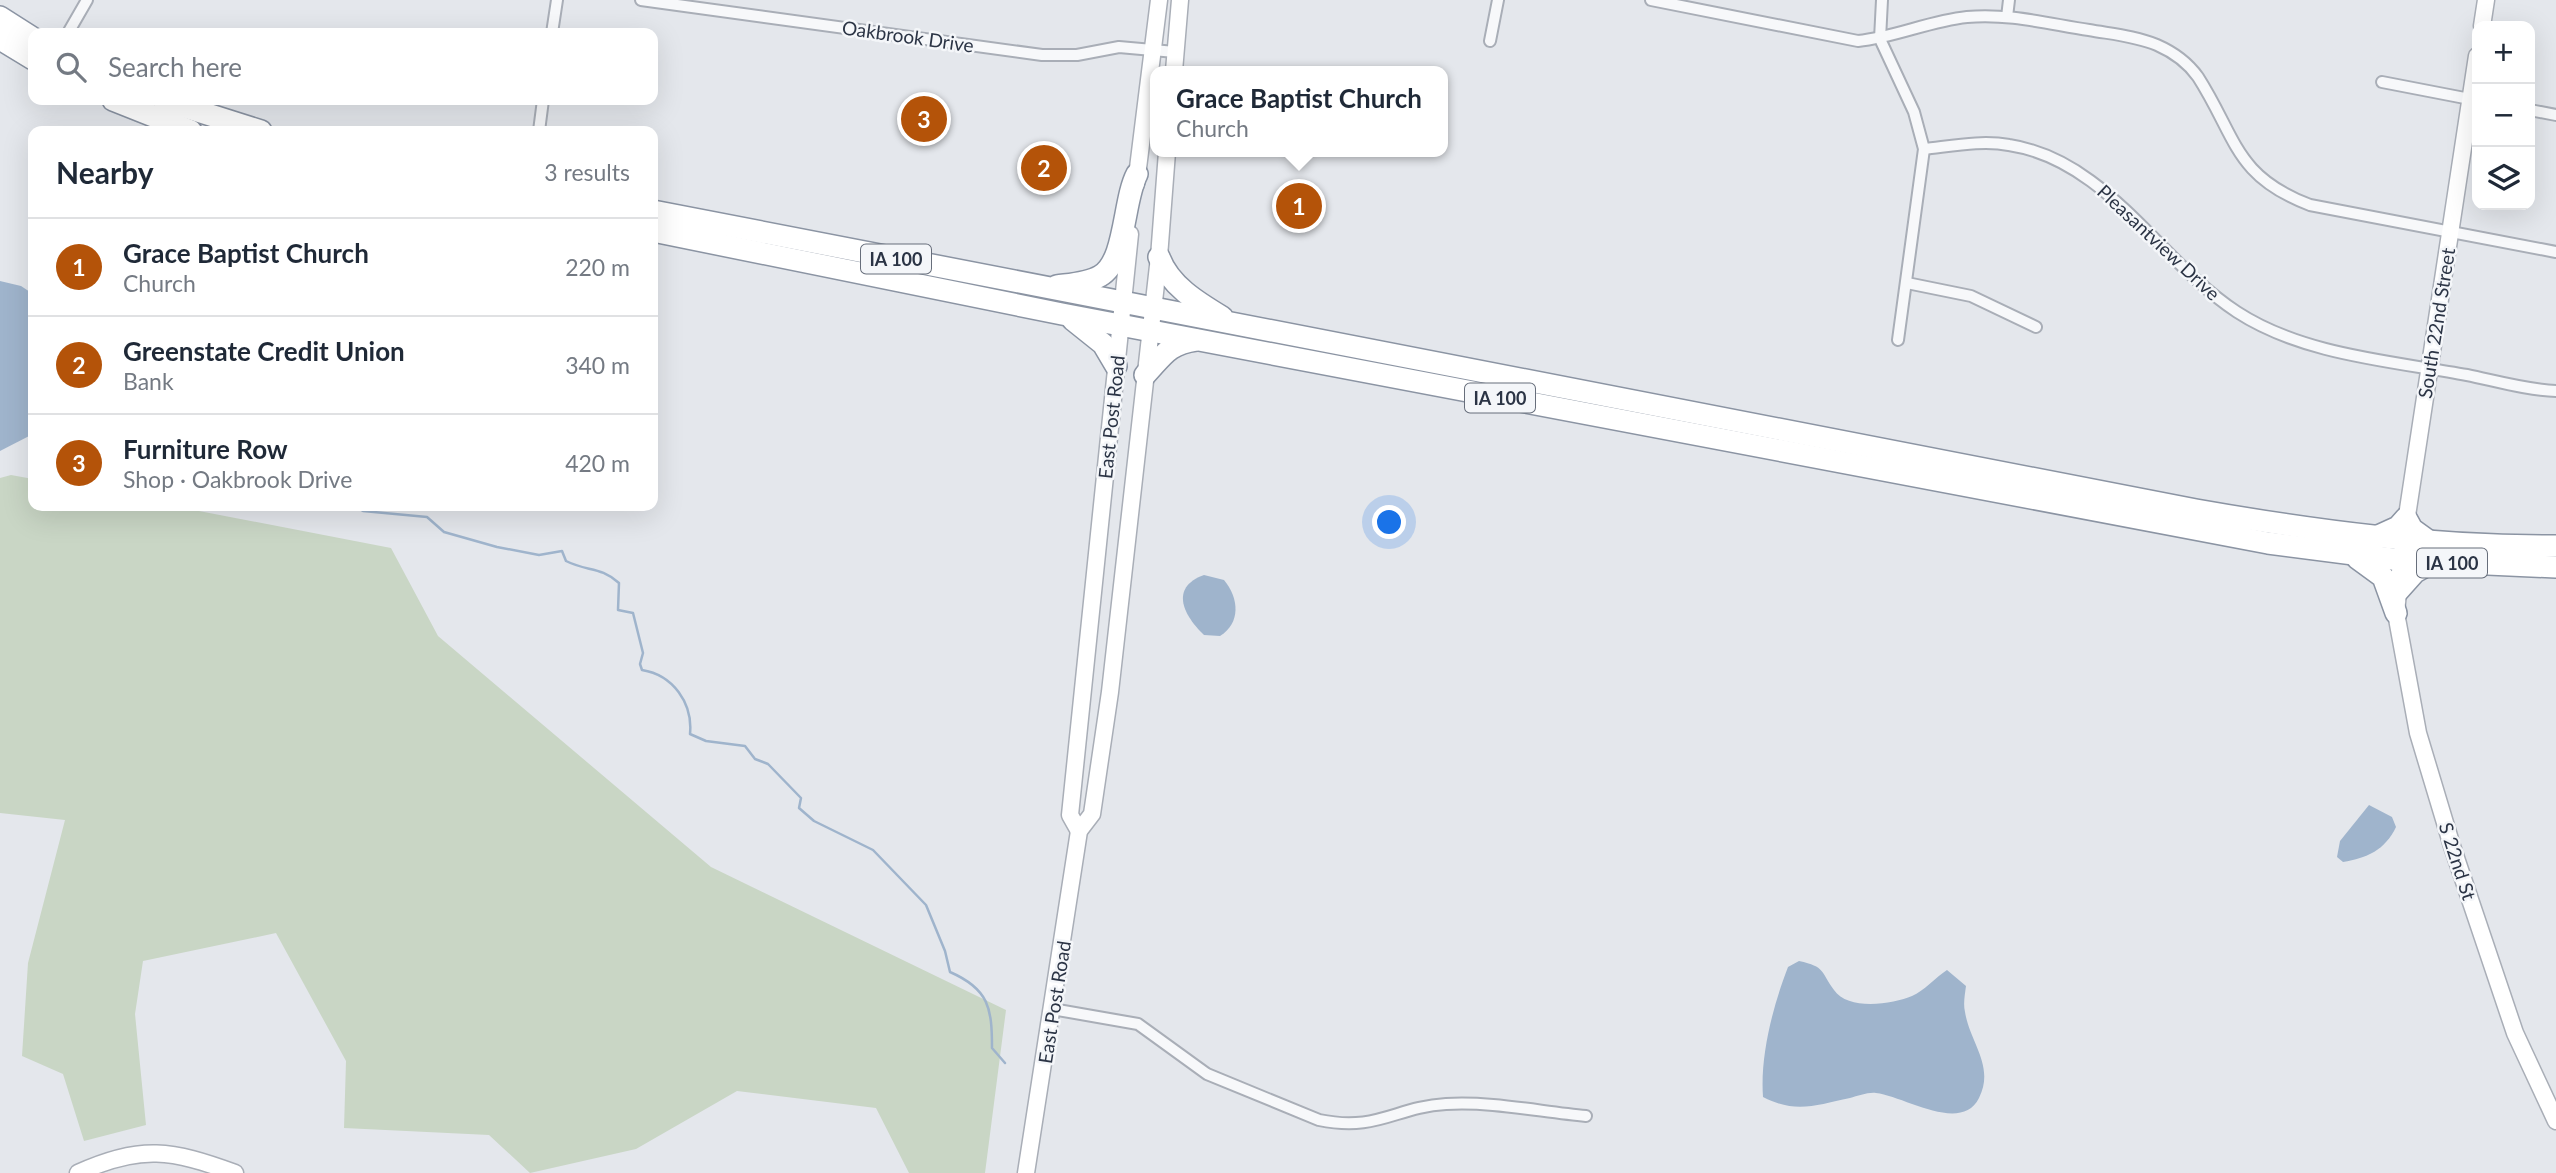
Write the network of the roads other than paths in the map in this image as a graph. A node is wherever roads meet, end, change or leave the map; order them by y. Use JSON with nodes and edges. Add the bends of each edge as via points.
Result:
{"nodes":[{"id":1,"x":87,"y":0,"type":"edge"},
{"id":2,"x":557,"y":0,"type":"edge"},
{"id":3,"x":641,"y":0,"type":"edge"},
{"id":4,"x":1159,"y":0,"type":"edge"},
{"id":5,"x":1180,"y":0,"type":"edge"},
{"id":6,"x":1498,"y":0,"type":"edge"},
{"id":7,"x":1651,"y":0,"type":"edge"},
{"id":8,"x":1882,"y":0,"type":"edge"},
{"id":9,"x":2009,"y":0,"type":"edge"},
{"id":10,"x":2486,"y":0,"type":"edge"},
{"id":11,"x":0,"y":17,"type":"edge"},
{"id":12,"x":2007,"y":17,"type":"junction"},
{"id":13,"x":2483,"y":21,"type":"edge"},
{"id":14,"x":71,"y":28,"type":"edge"},
{"id":15,"x":553,"y":28,"type":"edge"},
{"id":16,"x":28,"y":35,"type":"edge"},
{"id":17,"x":1880,"y":39,"type":"junction"},
{"id":18,"x":0,"y":40,"type":"edge"},
{"id":19,"x":1490,"y":41,"type":"dead end"},
{"id":20,"x":1152,"y":49,"type":"junction"},
{"id":21,"x":1175,"y":52,"type":"junction"},
{"id":22,"x":28,"y":56,"type":"edge"},
{"id":23,"x":1174,"y":66,"type":"edge"},
{"id":24,"x":2382,"y":82,"type":"dead end"},
{"id":25,"x":2472,"y":99,"type":"edge"},
{"id":26,"x":126,"y":105,"type":"edge"},
{"id":27,"x":179,"y":105,"type":"edge"},
{"id":28,"x":542,"y":105,"type":"edge"},
{"id":29,"x":2472,"y":110,"type":"edge"},
{"id":30,"x":2535,"y":111,"type":"edge"},
{"id":31,"x":2556,"y":116,"type":"edge"},
{"id":32,"x":178,"y":126,"type":"edge"},
{"id":33,"x":245,"y":126,"type":"edge"},
{"id":34,"x":540,"y":126,"type":"edge"},
{"id":35,"x":1924,"y":149,"type":"junction"},
{"id":36,"x":1167,"y":157,"type":"edge"},
{"id":37,"x":1137,"y":174,"type":"junction"},
{"id":38,"x":658,"y":212,"type":"edge"},
{"id":39,"x":658,"y":232,"type":"edge"},
{"id":40,"x":2450,"y":233,"type":"junction"},
{"id":41,"x":2556,"y":252,"type":"edge"},
{"id":42,"x":1160,"y":257,"type":"junction"},
{"id":43,"x":1907,"y":282,"type":"junction"},
{"id":44,"x":1043,"y":289,"type":"junction"},
{"id":45,"x":1122,"y":303,"type":"junction"},
{"id":46,"x":1153,"y":308,"type":"junction"},
{"id":47,"x":1062,"y":314,"type":"junction"},
{"id":48,"x":1233,"y":323,"type":"junction"},
{"id":49,"x":1121,"y":325,"type":"junction"},
{"id":50,"x":2036,"y":327,"type":"dead end"},
{"id":51,"x":1150,"y":331,"type":"junction"},
{"id":52,"x":1199,"y":340,"type":"junction"},
{"id":53,"x":1898,"y":340,"type":"dead end"},
{"id":54,"x":1116,"y":366,"type":"junction"},
{"id":55,"x":2428,"y":368,"type":"junction"},
{"id":56,"x":1145,"y":376,"type":"junction"},
{"id":57,"x":2556,"y":391,"type":"edge"},
{"id":58,"x":2406,"y":518,"type":"junction"},
{"id":59,"x":2376,"y":537,"type":"junction"},
{"id":60,"x":2556,"y":547,"type":"edge"},
{"id":61,"x":2402,"y":550,"type":"junction"},
{"id":62,"x":2432,"y":552,"type":"junction"},
{"id":63,"x":2349,"y":554,"type":"junction"},
{"id":64,"x":2556,"y":567,"type":"edge"},
{"id":65,"x":2397,"y":602,"type":"junction"},
{"id":66,"x":1079,"y":831,"type":"junction"},
{"id":67,"x":1052,"y":1009,"type":"junction"},
{"id":68,"x":1586,"y":1116,"type":"dead end"},
{"id":69,"x":2556,"y":1121,"type":"edge"},
{"id":70,"x":78,"y":1173,"type":"edge"},
{"id":71,"x":235,"y":1173,"type":"edge"},
{"id":72,"x":1026,"y":1173,"type":"edge"}],
"edges":[{"from":1,"to":14,"type":"street"},
{"from":2,"to":15,"type":"street"},
{"from":3,"to":20,"type":"street","name":"Oakbrook Drive","via":[[1042,55],[1077,55],[1119,47]]},
{"from":4,"to":20,"type":"main road","name":"East Post Road"},
{"from":5,"to":21,"type":"main road"},
{"from":6,"to":19,"type":"street"},
{"from":7,"to":17,"type":"street","via":[[1858,41]]},
{"from":8,"to":17,"type":"street"},
{"from":9,"to":12,"type":"street"},
{"from":10,"to":13,"type":"main road"},
{"from":11,"to":16,"type":"highway"},
{"from":12,"to":17,"type":"street","via":[[1944,20]]},
{"from":12,"to":40,"type":"street","via":[[2157,45],[2198,77],[2240,157],[2267,184],[2310,205]]},
{"from":17,"to":35,"type":"street","via":[[1914,112]]},
{"from":18,"to":22,"type":"highway"},
{"from":20,"to":21,"type":"street","name":"Oakbrook Drive"},
{"from":20,"to":37,"type":"main road","name":"East Post Road"},
{"from":21,"to":23,"type":"main road"},
{"from":24,"to":25,"type":"street"},
{"from":26,"to":32,"type":"highway"},
{"from":27,"to":33,"type":"highway"},
{"from":28,"to":34,"type":"street"},
{"from":29,"to":40,"type":"main road","name":"South 22nd Street"},
{"from":30,"to":31,"type":"street"},
{"from":35,"to":43,"type":"street"},
{"from":35,"to":55,"type":"street","name":"Pleasantview Drive","via":[[2006,144],[2035,150],[2091,180],[2208,290],[2239,313],[2303,342]]},
{"from":36,"to":42,"type":"main road","name":"East Post Road"},
{"from":37,"to":44,"type":"highway","via":[[1113,263],[1102,276]]},
{"from":37,"to":45,"type":"main road","name":"East Post Road"},
{"from":38,"to":44,"type":"highway","number":"IA 100"},
{"from":39,"to":47,"type":"highway","number":"IA 100"},
{"from":40,"to":41,"type":"street"},
{"from":40,"to":55,"type":"main road","name":"South 22nd Street"},
{"from":42,"to":46,"type":"main road","name":"East Post Road"},
{"from":42,"to":48,"type":"highway","via":[[1165,272],[1188,294]]},
{"from":43,"to":50,"type":"street","via":[[1971,296]]},
{"from":43,"to":53,"type":"street"},
{"from":44,"to":45,"type":"highway","number":"IA 100"},
{"from":45,"to":46,"type":"highway","number":"IA 100"},
{"from":45,"to":49,"type":"main road","name":"East Post Road"},
{"from":46,"to":48,"type":"highway","number":"IA 100"},
{"from":46,"to":51,"type":"main road","name":"East Post Road"},
{"from":47,"to":49,"type":"highway","number":"IA 100"},
{"from":47,"to":54,"type":"highway","via":[[1092,332]]},
{"from":48,"to":59,"type":"highway","number":"IA 100","via":[[2196,510]]},
{"from":49,"to":51,"type":"highway","number":"IA 100"},
{"from":49,"to":54,"type":"main road","name":"East Post Road"},
{"from":51,"to":52,"type":"highway","number":"IA 100"},
{"from":51,"to":56,"type":"main road","name":"East Post Road"},
{"from":52,"to":56,"type":"highway","via":[[1178,342]]},
{"from":52,"to":63,"type":"highway","number":"IA 100","via":[[2193,530]]},
{"from":54,"to":66,"type":"main road","name":"East Post Road","via":[[1070,815]]},
{"from":55,"to":57,"type":"street","name":"Pleasantview Drive"},
{"from":55,"to":58,"type":"main road","name":"South 22nd Street"},
{"from":56,"to":66,"type":"main road","name":"East Post Road","via":[[1110,692],[1092,814]]},
{"from":58,"to":59,"type":"highway"},
{"from":58,"to":61,"type":"main road","name":"South 22nd Street"},
{"from":58,"to":62,"type":"highway"},
{"from":59,"to":61,"type":"highway","number":"IA 100"},
{"from":60,"to":62,"type":"highway","number":"IA 100"},
{"from":61,"to":62,"type":"highway","number":"IA 100"},
{"from":61,"to":63,"type":"highway","number":"IA 100"},
{"from":61,"to":65,"type":"main road","name":"South 22nd Street"},
{"from":62,"to":64,"type":"highway","number":"IA 100"},
{"from":62,"to":65,"type":"highway"},
{"from":63,"to":65,"type":"highway","via":[[2368,562]]},
{"from":65,"to":69,"type":"main road","name":"S 22nd St","via":[[2418,733],[2452,846],[2515,1033]]},
{"from":66,"to":67,"type":"main road","name":"East Post Road"},
{"from":67,"to":68,"type":"street","via":[[1138,1024],[1207,1074],[1339,1124],[1371,1123],[1452,1103]]},
{"from":67,"to":72,"type":"main road","name":"East Post Road"},
{"from":70,"to":71,"type":"main road","via":[[117,1156],[152,1152],[178,1154]]}]}
